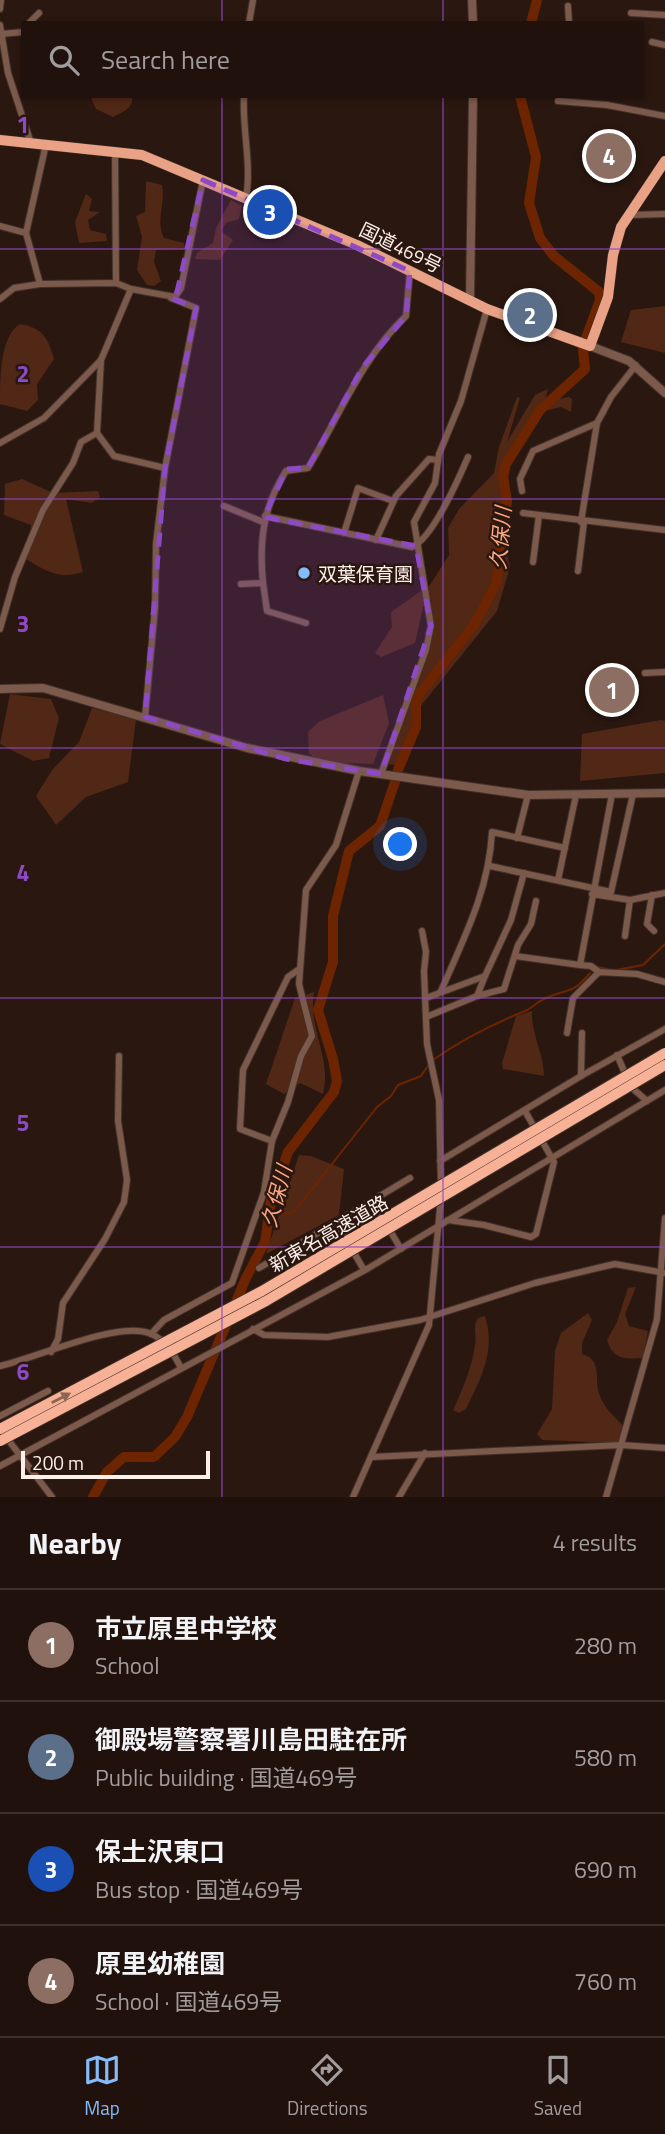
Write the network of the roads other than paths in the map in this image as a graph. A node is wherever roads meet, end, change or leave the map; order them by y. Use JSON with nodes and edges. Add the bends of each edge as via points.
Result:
{"nodes":[{"id":1,"x":1,"y":0,"type":"edge"},
{"id":2,"x":253,"y":0,"type":"edge"},
{"id":3,"x":472,"y":0,"type":"edge"},
{"id":4,"x":568,"y":6,"type":"dead end"},
{"id":5,"x":0,"y":9,"type":"edge"},
{"id":6,"x":39,"y":13,"type":"dead end"},
{"id":7,"x":631,"y":13,"type":"dead end"},
{"id":8,"x":665,"y":15,"type":"edge"},
{"id":9,"x":31,"y":21,"type":"edge"},
{"id":10,"x":248,"y":21,"type":"edge"},
{"id":11,"x":472,"y":21,"type":"edge"},
{"id":12,"x":569,"y":21,"type":"edge"},
{"id":13,"x":0,"y":26,"type":"edge"},
{"id":14,"x":21,"y":32,"type":"edge"},
{"id":15,"x":1,"y":34,"type":"edge"},
{"id":16,"x":652,"y":42,"type":"dead end"},
{"id":17,"x":665,"y":45,"type":"edge"},
{"id":18,"x":244,"y":98,"type":"edge"},
{"id":19,"x":473,"y":98,"type":"edge"},
{"id":20,"x":609,"y":98,"type":"edge"},
{"id":21,"x":560,"y":99,"type":"edge"},
{"id":22,"x":608,"y":105,"type":"junction"},
{"id":23,"x":665,"y":116,"type":"edge"},
{"id":24,"x":0,"y":140,"type":"edge"},
{"id":25,"x":30,"y":143,"type":"junction"},
{"id":26,"x":46,"y":144,"type":"junction"},
{"id":27,"x":115,"y":152,"type":"junction"},
{"id":28,"x":665,"y":161,"type":"edge"},
{"id":29,"x":203,"y":180,"type":"junction"},
{"id":30,"x":246,"y":198,"type":"junction"},
{"id":31,"x":665,"y":214,"type":"edge"},
{"id":32,"x":628,"y":215,"type":"junction"},
{"id":33,"x":0,"y":226,"type":"edge"},
{"id":34,"x":26,"y":233,"type":"junction"},
{"id":35,"x":410,"y":271,"type":"junction"},
{"id":36,"x":116,"y":283,"type":"junction"},
{"id":37,"x":40,"y":284,"type":"junction"},
{"id":38,"x":131,"y":289,"type":"junction"},
{"id":39,"x":171,"y":298,"type":"junction"},
{"id":40,"x":0,"y":299,"type":"edge"},
{"id":41,"x":470,"y":300,"type":"junction"},
{"id":42,"x":487,"y":309,"type":"junction"},
{"id":43,"x":590,"y":346,"type":"junction"},
{"id":44,"x":100,"y":360,"type":"junction"},
{"id":45,"x":636,"y":365,"type":"junction"},
{"id":46,"x":664,"y":390,"type":"edge"},
{"id":47,"x":597,"y":423,"type":"junction"},
{"id":48,"x":97,"y":433,"type":"junction"},
{"id":49,"x":0,"y":443,"type":"edge"},
{"id":50,"x":468,"y":457,"type":"dead end"},
{"id":51,"x":438,"y":460,"type":"junction"},
{"id":52,"x":165,"y":468,"type":"junction"},
{"id":53,"x":522,"y":491,"type":"dead end"},
{"id":54,"x":393,"y":501,"type":"junction"},
{"id":55,"x":224,"y":506,"type":"dead end"},
{"id":56,"x":523,"y":513,"type":"dead end"},
{"id":57,"x":539,"y":515,"type":"junction"},
{"id":58,"x":264,"y":519,"type":"junction"},
{"id":59,"x":582,"y":522,"type":"junction"},
{"id":60,"x":665,"y":530,"type":"edge"},
{"id":61,"x":344,"y":533,"type":"junction"},
{"id":62,"x":376,"y":540,"type":"junction"},
{"id":63,"x":416,"y":546,"type":"junction"},
{"id":64,"x":533,"y":562,"type":"dead end"},
{"id":65,"x":578,"y":571,"type":"dead end"},
{"id":66,"x":263,"y":583,"type":"junction"},
{"id":67,"x":241,"y":584,"type":"dead end"},
{"id":68,"x":306,"y":623,"type":"dead end"},
{"id":69,"x":0,"y":629,"type":"edge"},
{"id":70,"x":665,"y":672,"type":"edge"},
{"id":71,"x":645,"y":673,"type":"dead end"},
{"id":72,"x":0,"y":689,"type":"edge"},
{"id":73,"x":145,"y":717,"type":"junction"},
{"id":74,"x":359,"y":771,"type":"junction"},
{"id":75,"x":381,"y":774,"type":"junction"},
{"id":76,"x":665,"y":793,"type":"edge"},
{"id":77,"x":612,"y":794,"type":"junction"},
{"id":78,"x":633,"y":794,"type":"junction"},
{"id":79,"x":528,"y":795,"type":"junction"},
{"id":80,"x":576,"y":795,"type":"junction"},
{"id":81,"x":517,"y":838,"type":"junction"},
{"id":82,"x":565,"y":848,"type":"junction"},
{"id":83,"x":490,"y":866,"type":"junction"},
{"id":84,"x":524,"y":873,"type":"junction"},
{"id":85,"x":558,"y":880,"type":"junction"},
{"id":86,"x":592,"y":891,"type":"junction"},
{"id":87,"x":665,"y":893,"type":"edge"},
{"id":88,"x":652,"y":895,"type":"junction"},
{"id":89,"x":630,"y":900,"type":"junction"},
{"id":90,"x":536,"y":901,"type":"dead end"},
{"id":91,"x":654,"y":930,"type":"dead end"},
{"id":92,"x":422,"y":931,"type":"dead end"},
{"id":93,"x":625,"y":936,"type":"dead end"},
{"id":94,"x":516,"y":956,"type":"junction"},
{"id":95,"x":580,"y":965,"type":"junction"},
{"id":96,"x":298,"y":970,"type":"junction"},
{"id":97,"x":599,"y":972,"type":"junction"},
{"id":98,"x":485,"y":976,"type":"junction"},
{"id":99,"x":665,"y":982,"type":"edge"},
{"id":100,"x":441,"y":991,"type":"junction"},
{"id":101,"x":477,"y":996,"type":"junction"},
{"id":102,"x":426,"y":998,"type":"junction"},
{"id":103,"x":426,"y":1017,"type":"junction"},
{"id":104,"x":665,"y":1030,"type":"edge"},
{"id":105,"x":582,"y":1032,"type":"dead end"},
{"id":106,"x":567,"y":1033,"type":"dead end"},
{"id":107,"x":665,"y":1053,"type":"edge"},
{"id":108,"x":617,"y":1055,"type":"junction"},
{"id":109,"x":120,"y":1056,"type":"dead end"},
{"id":110,"x":665,"y":1065,"type":"edge"},
{"id":111,"x":581,"y":1076,"type":"junction"},
{"id":112,"x":665,"y":1090,"type":"edge"},
{"id":113,"x":647,"y":1101,"type":"junction"},
{"id":114,"x":525,"y":1111,"type":"junction"},
{"id":115,"x":272,"y":1141,"type":"junction"},
{"id":116,"x":552,"y":1157,"type":"junction"},
{"id":117,"x":440,"y":1161,"type":"junction"},
{"id":118,"x":410,"y":1178,"type":"dead end"},
{"id":119,"x":372,"y":1201,"type":"junction"},
{"id":120,"x":665,"y":1219,"type":"edge"},
{"id":121,"x":448,"y":1220,"type":"junction"},
{"id":122,"x":336,"y":1222,"type":"junction"},
{"id":123,"x":436,"y":1227,"type":"junction"},
{"id":124,"x":401,"y":1249,"type":"junction"},
{"id":125,"x":259,"y":1268,"type":"dead end"},
{"id":126,"x":364,"y":1270,"type":"junction"},
{"id":127,"x":663,"y":1273,"type":"edge"},
{"id":128,"x":430,"y":1316,"type":"junction"},
{"id":129,"x":253,"y":1329,"type":"junction"},
{"id":130,"x":151,"y":1334,"type":"junction"},
{"id":131,"x":51,"y":1352,"type":"junction"},
{"id":132,"x":0,"y":1366,"type":"edge"},
{"id":133,"x":181,"y":1368,"type":"junction"},
{"id":134,"x":48,"y":1391,"type":"dead end"},
{"id":135,"x":0,"y":1416,"type":"edge"},
{"id":136,"x":0,"y":1429,"type":"edge"},
{"id":137,"x":0,"y":1441,"type":"edge"},
{"id":138,"x":621,"y":1445,"type":"junction"},
{"id":139,"x":665,"y":1448,"type":"edge"},
{"id":140,"x":425,"y":1453,"type":"junction"},
{"id":141,"x":21,"y":1456,"type":"junction"},
{"id":142,"x":372,"y":1457,"type":"junction"},
{"id":143,"x":0,"y":1466,"type":"edge"},
{"id":144,"x":52,"y":1497,"type":"edge"},
{"id":145,"x":353,"y":1497,"type":"edge"},
{"id":146,"x":399,"y":1497,"type":"edge"},
{"id":147,"x":606,"y":1497,"type":"edge"}],
"edges":[{"from":1,"to":5,"type":"street"},
{"from":2,"to":10,"type":"street"},
{"from":3,"to":11,"type":"street"},
{"from":4,"to":12,"type":"street"},
{"from":6,"to":9,"type":"street"},
{"from":7,"to":8,"type":"street"},
{"from":13,"to":15,"type":"street"},
{"from":14,"to":15,"type":"street"},
{"from":15,"to":25,"type":"street","via":[[8,74]]},
{"from":16,"to":17,"type":"street"},
{"from":18,"to":30,"type":"street"},
{"from":19,"to":41,"type":"street"},
{"from":20,"to":22,"type":"street"},
{"from":21,"to":22,"type":"street"},
{"from":22,"to":23,"type":"street"},
{"from":24,"to":25,"type":"highway","name":"国道469号"},
{"from":25,"to":26,"type":"highway","name":"国道469号"},
{"from":26,"to":27,"type":"highway","name":"国道469号"},
{"from":26,"to":34,"type":"street"},
{"from":27,"to":29,"type":"highway","name":"国道469号","via":[[142,155]]},
{"from":27,"to":36,"type":"street"},
{"from":28,"to":32,"type":"highway"},
{"from":29,"to":30,"type":"highway","name":"国道469号"},
{"from":29,"to":39,"type":"street","via":[[181,288]]},
{"from":30,"to":35,"type":"highway","name":"国道469号"},
{"from":31,"to":32,"type":"street"},
{"from":32,"to":43,"type":"highway","via":[[617,239],[604,312]]},
{"from":33,"to":34,"type":"street"},
{"from":34,"to":37,"type":"street"},
{"from":35,"to":41,"type":"highway","name":"国道469号"},
{"from":35,"to":58,"type":"street","via":[[406,316],[362,368],[308,468],[285,472]]},
{"from":36,"to":37,"type":"street"},
{"from":36,"to":38,"type":"street"},
{"from":37,"to":40,"type":"street","via":[[14,288]]},
{"from":38,"to":39,"type":"street"},
{"from":38,"to":44,"type":"street"},
{"from":39,"to":52,"type":"street","via":[[196,308]]},
{"from":41,"to":42,"type":"highway","name":"国道469号"},
{"from":42,"to":43,"type":"highway","name":"国道469号"},
{"from":42,"to":51,"type":"street","via":[[461,401]]},
{"from":43,"to":45,"type":"street"},
{"from":44,"to":48,"type":"street"},
{"from":44,"to":49,"type":"street","via":[[44,418]]},
{"from":45,"to":46,"type":"street"},
{"from":45,"to":47,"type":"street"},
{"from":47,"to":53,"type":"street","via":[[533,451],[520,479]]},
{"from":47,"to":59,"type":"street"},
{"from":48,"to":52,"type":"street","via":[[114,456]]},
{"from":48,"to":69,"type":"street","via":[[81,442],[74,463],[43,510],[15,577]]},
{"from":50,"to":63,"type":"street"},
{"from":51,"to":54,"type":"street","via":[[429,459],[420,467]]},
{"from":51,"to":63,"type":"street","via":[[431,492],[414,522]]},
{"from":52,"to":73,"type":"street"},
{"from":54,"to":61,"type":"street","via":[[358,488]]},
{"from":54,"to":62,"type":"street"},
{"from":55,"to":58,"type":"street"},
{"from":56,"to":57,"type":"street"},
{"from":57,"to":59,"type":"street"},
{"from":57,"to":64,"type":"street"},
{"from":58,"to":61,"type":"street"},
{"from":58,"to":66,"type":"street","via":[[260,548]]},
{"from":59,"to":60,"type":"street"},
{"from":59,"to":65,"type":"street"},
{"from":61,"to":62,"type":"street"},
{"from":62,"to":63,"type":"street"},
{"from":63,"to":75,"type":"street","via":[[431,626]]},
{"from":66,"to":67,"type":"street"},
{"from":66,"to":68,"type":"street","via":[[267,611]]},
{"from":70,"to":71,"type":"street"},
{"from":72,"to":73,"type":"street","via":[[43,688]]},
{"from":73,"to":74,"type":"street","via":[[286,759]]},
{"from":74,"to":75,"type":"street"},
{"from":74,"to":96,"type":"street","via":[[336,845],[306,890]]},
{"from":75,"to":79,"type":"street"},
{"from":76,"to":78,"type":"street"},
{"from":77,"to":78,"type":"street"},
{"from":77,"to":80,"type":"street"},
{"from":77,"to":86,"type":"street"},
{"from":78,"to":86,"type":"street","via":[[611,892]]},
{"from":79,"to":80,"type":"street"},
{"from":79,"to":81,"type":"street"},
{"from":80,"to":82,"type":"street"},
{"from":81,"to":82,"type":"street"},
{"from":81,"to":83,"type":"street","via":[[492,832]]},
{"from":82,"to":85,"type":"street"},
{"from":83,"to":84,"type":"street"},
{"from":83,"to":100,"type":"street","via":[[479,905]]},
{"from":84,"to":85,"type":"street"},
{"from":84,"to":98,"type":"street","via":[[511,920]]},
{"from":85,"to":86,"type":"street"},
{"from":86,"to":89,"type":"street"},
{"from":86,"to":95,"type":"street"},
{"from":87,"to":88,"type":"street"},
{"from":88,"to":89,"type":"street"},
{"from":88,"to":91,"type":"street","via":[[647,924]]},
{"from":89,"to":93,"type":"street"},
{"from":90,"to":94,"type":"street"},
{"from":92,"to":102,"type":"street"},
{"from":94,"to":95,"type":"street"},
{"from":94,"to":101,"type":"street","via":[[504,989]]},
{"from":95,"to":97,"type":"street"},
{"from":96,"to":115,"type":"street","via":[[312,1036]]},
{"from":96,"to":115,"type":"street","via":[[288,977],[242,1078],[240,1129]]},
{"from":97,"to":99,"type":"street","via":[[637,974]]},
{"from":97,"to":106,"type":"street","via":[[573,998]]},
{"from":98,"to":100,"type":"street"},
{"from":98,"to":101,"type":"street"},
{"from":100,"to":102,"type":"street"},
{"from":101,"to":103,"type":"street"},
{"from":102,"to":103,"type":"street"},
{"from":103,"to":117,"type":"street","via":[[439,1100]]},
{"from":104,"to":108,"type":"street"},
{"from":105,"to":111,"type":"street"},
{"from":136,"to":107,"type":"highway","name":"新東名高速道路","one_way":true,"bridge":true,"via":[[284,1279]]},
{"from":108,"to":111,"type":"street"},
{"from":108,"to":113,"type":"street","via":[[631,1087]]},
{"from":109,"to":131,"type":"street","via":[[118,1121],[127,1180],[124,1202],[63,1303],[58,1339]]},
{"from":110,"to":137,"type":"highway","name":"新東名高速道路","bridge":true,"via":[[266,1301]]},
{"from":111,"to":114,"type":"street"},
{"from":112,"to":113,"type":"street"},
{"from":113,"to":116,"type":"street"},
{"from":114,"to":116,"type":"street"},
{"from":114,"to":117,"type":"street"},
{"from":115,"to":130,"type":"street","via":[[264,1192],[232,1283],[164,1320]]},
{"from":116,"to":121,"type":"street"},
{"from":116,"to":121,"type":"street","via":[[537,1234],[531,1237]]},
{"from":117,"to":123,"type":"street"},
{"from":118,"to":119,"type":"street"},
{"from":119,"to":122,"type":"street"},
{"from":119,"to":124,"type":"street"},
{"from":120,"to":127,"type":"street"},
{"from":121,"to":123,"type":"street"},
{"from":122,"to":125,"type":"street"},
{"from":122,"to":126,"type":"street"},
{"from":123,"to":124,"type":"street"},
{"from":123,"to":128,"type":"street"},
{"from":124,"to":126,"type":"street"},
{"from":126,"to":129,"type":"street"},
{"from":127,"to":128,"type":"street","via":[[606,1266]]},
{"from":127,"to":138,"type":"street","via":[[657,1319]]},
{"from":128,"to":129,"type":"street","via":[[328,1337],[264,1335]]},
{"from":128,"to":142,"type":"street"},
{"from":129,"to":133,"type":"street"},
{"from":130,"to":131,"type":"street","via":[[120,1332]]},
{"from":130,"to":133,"type":"street","via":[[170,1349]]},
{"from":131,"to":132,"type":"street"},
{"from":133,"to":141,"type":"street"},
{"from":134,"to":135,"type":"street"},
{"from":136,"to":141,"type":"street"},
{"from":138,"to":139,"type":"street"},
{"from":138,"to":140,"type":"street"},
{"from":138,"to":147,"type":"street"},
{"from":140,"to":142,"type":"street"},
{"from":140,"to":146,"type":"street"},
{"from":141,"to":143,"type":"street"},
{"from":141,"to":144,"type":"street"},
{"from":142,"to":145,"type":"street"}]}
